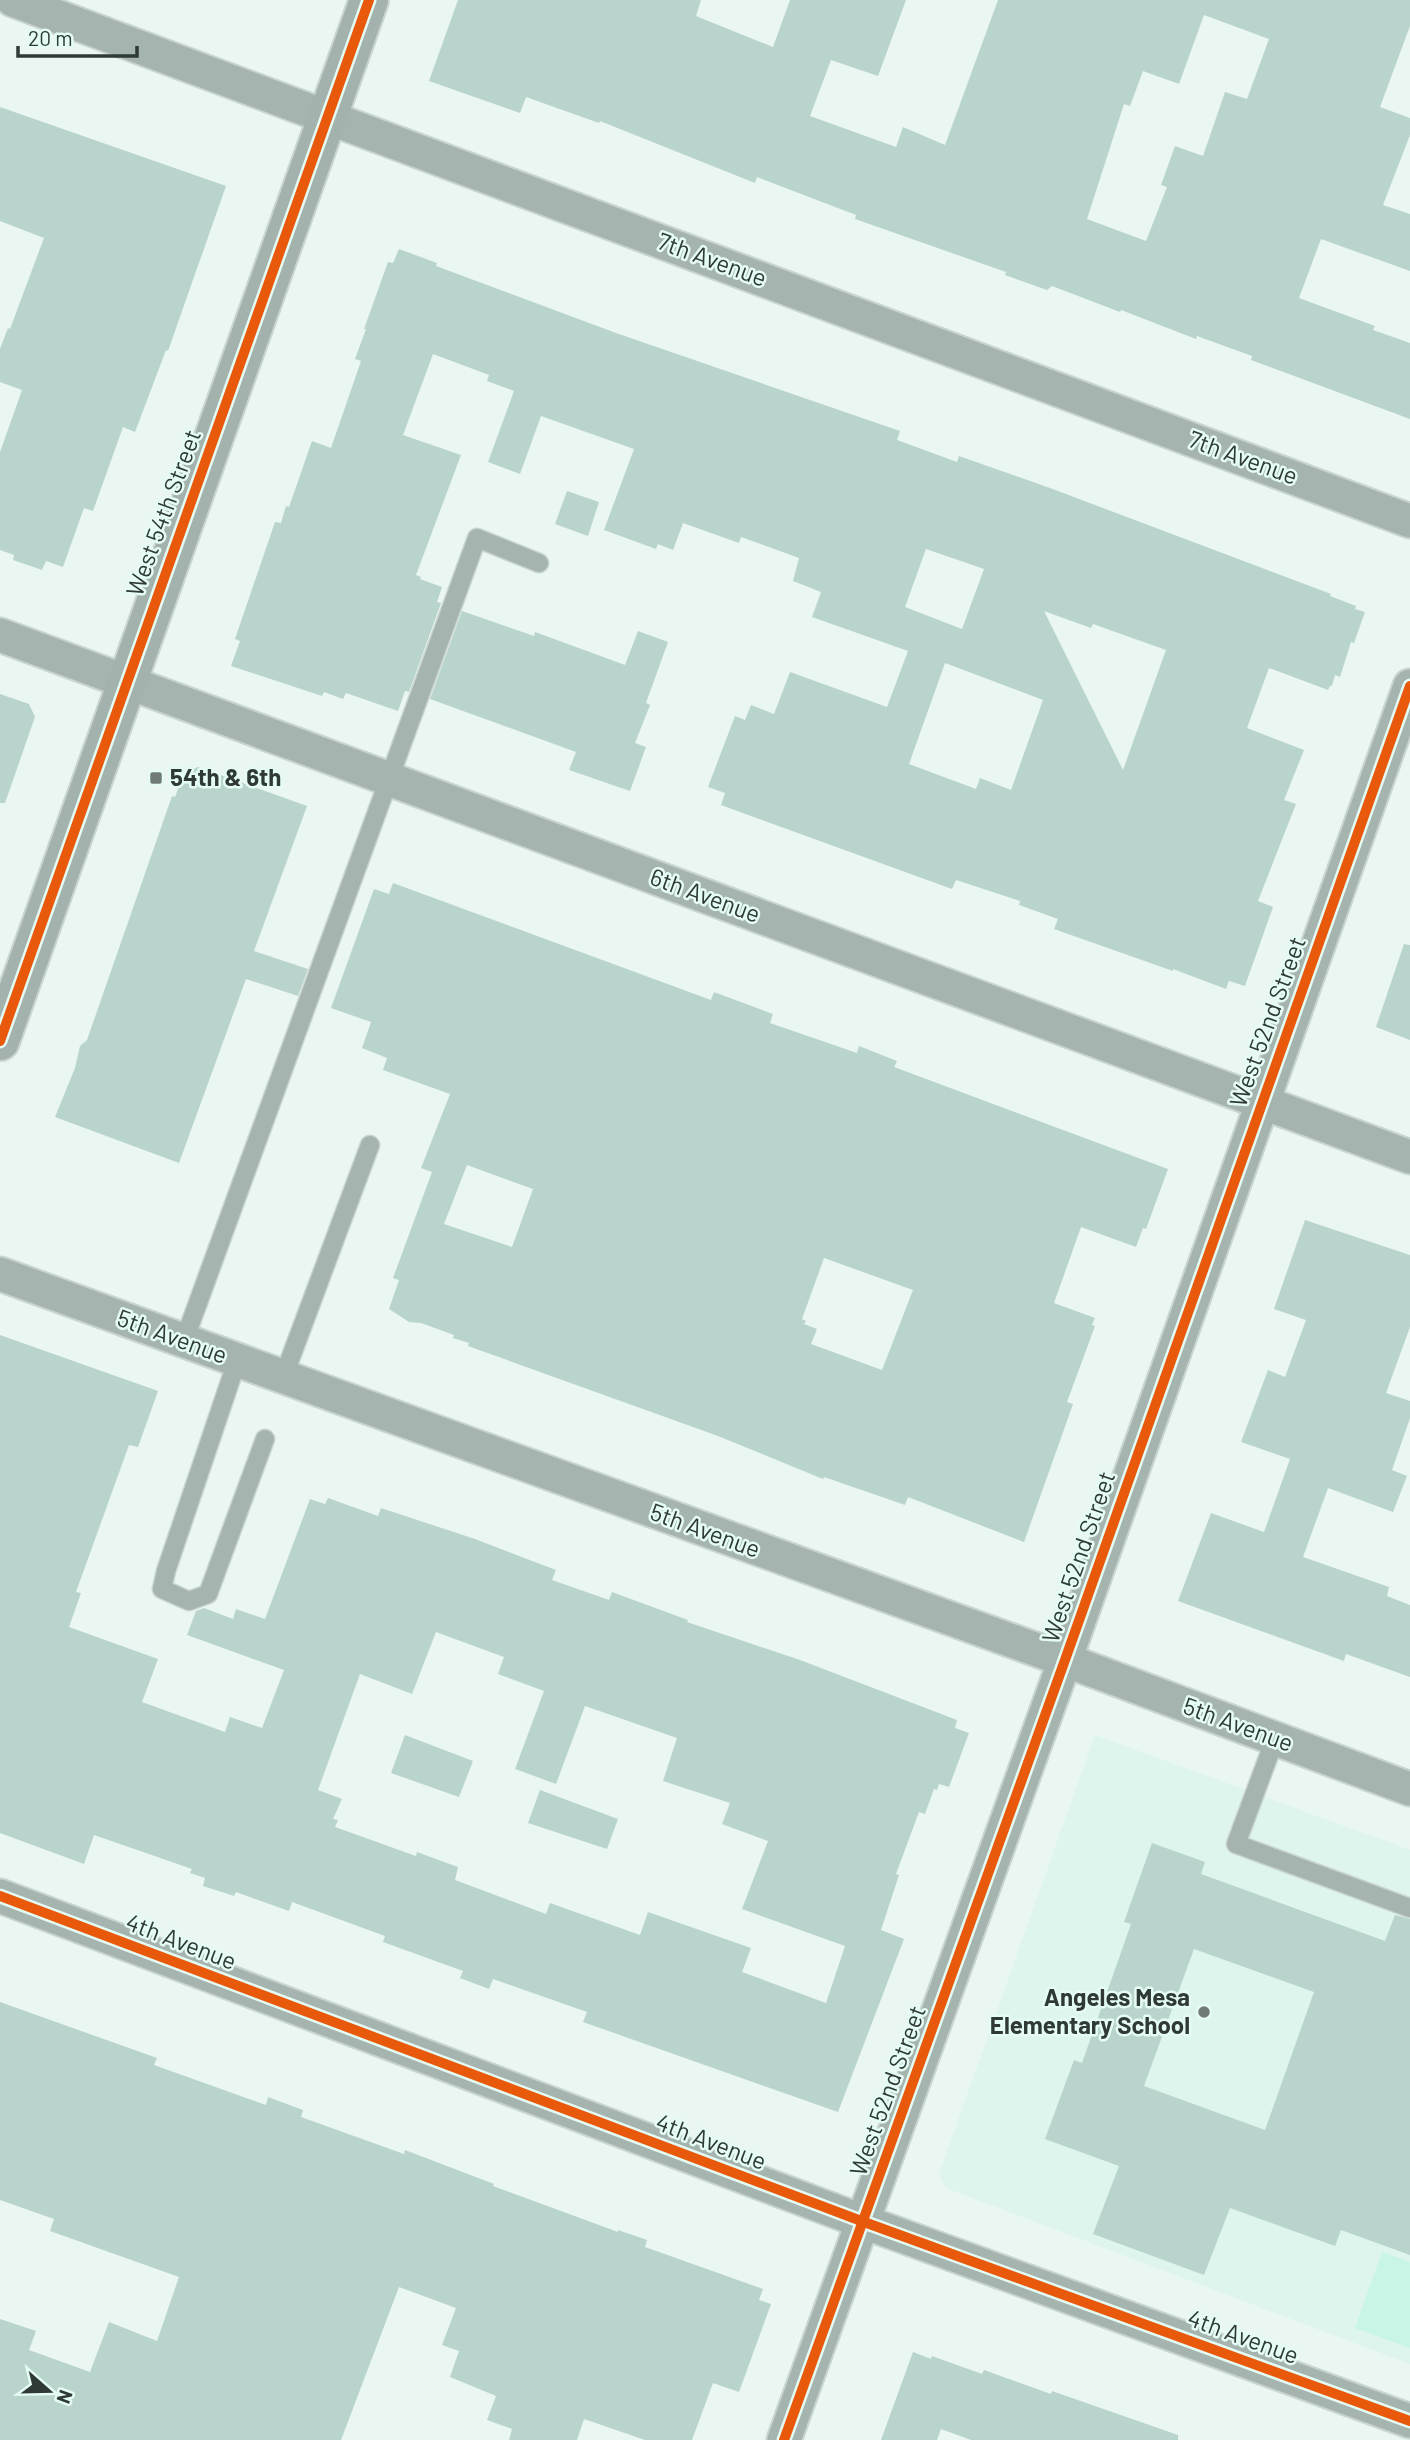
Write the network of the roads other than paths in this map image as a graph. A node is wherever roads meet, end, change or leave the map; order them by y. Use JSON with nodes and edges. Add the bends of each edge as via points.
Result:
{"nodes":[{"id":1,"x":13,"y":0,"type":"edge"},
{"id":2,"x":369,"y":0,"type":"edge"},
{"id":3,"x":327,"y":117,"type":"junction"},
{"id":4,"x":1410,"y":521,"type":"edge"},
{"id":5,"x":539,"y":564,"type":"dead end"},
{"id":6,"x":0,"y":635,"type":"edge"},
{"id":7,"x":126,"y":682,"type":"junction"},
{"id":8,"x":1410,"y":686,"type":"edge"},
{"id":9,"x":391,"y":780,"type":"junction"},
{"id":10,"x":0,"y":1041,"type":"edge"},
{"id":11,"x":1261,"y":1102,"type":"junction"},
{"id":12,"x":370,"y":1145,"type":"dead end"},
{"id":13,"x":1410,"y":1157,"type":"edge"},
{"id":14,"x":0,"y":1273,"type":"edge"},
{"id":15,"x":184,"y":1341,"type":"junction"},
{"id":16,"x":237,"y":1361,"type":"junction"},
{"id":17,"x":283,"y":1378,"type":"junction"},
{"id":18,"x":265,"y":1439,"type":"dead end"},
{"id":19,"x":1065,"y":1660,"type":"junction"},
{"id":20,"x":1275,"y":1739,"type":"junction"},
{"id":21,"x":1410,"y":1789,"type":"edge"},
{"id":22,"x":0,"y":1896,"type":"edge"},
{"id":23,"x":1410,"y":1908,"type":"edge"},
{"id":24,"x":864,"y":2222,"type":"junction"},
{"id":25,"x":1410,"y":2420,"type":"edge"},
{"id":26,"x":783,"y":2440,"type":"edge"}],
"edges":[{"from":1,"to":3,"type":"street","name":"7th Avenue"},
{"from":2,"to":3,"type":"street","name":"West 54th Street"},
{"from":3,"to":4,"type":"street","name":"7th Avenue"},
{"from":3,"to":7,"type":"street","name":"West 54th Street"},
{"from":5,"to":9,"type":"lane","via":[[477,538]]},
{"from":6,"to":7,"type":"street","name":"6th Avenue"},
{"from":7,"to":9,"type":"street","name":"6th Avenue"},
{"from":7,"to":10,"type":"street","name":"West 54th Street"},
{"from":8,"to":11,"type":"street","name":"West 52nd Street"},
{"from":9,"to":11,"type":"street","name":"6th Avenue"},
{"from":9,"to":15,"type":"lane"},
{"from":11,"to":13,"type":"street","name":"6th Avenue"},
{"from":11,"to":19,"type":"street","name":"West 52nd Street"},
{"from":12,"to":17,"type":"lane"},
{"from":14,"to":15,"type":"street","name":"5th Avenue"},
{"from":15,"to":16,"type":"street","name":"5th Avenue"},
{"from":16,"to":17,"type":"street","name":"5th Avenue"},
{"from":16,"to":18,"type":"lane","via":[[162,1589],[189,1601],[208,1594]]},
{"from":17,"to":19,"type":"street","name":"5th Avenue"},
{"from":19,"to":20,"type":"street","name":"5th Avenue"},
{"from":19,"to":24,"type":"street","name":"West 52nd Street"},
{"from":20,"to":21,"type":"street","name":"5th Avenue"},
{"from":20,"to":23,"type":"lane","via":[[1237,1844]]},
{"from":22,"to":24,"type":"street","name":"4th Avenue"},
{"from":24,"to":25,"type":"street","name":"4th Avenue"},
{"from":24,"to":26,"type":"street","name":"West 52nd Street"}]}
